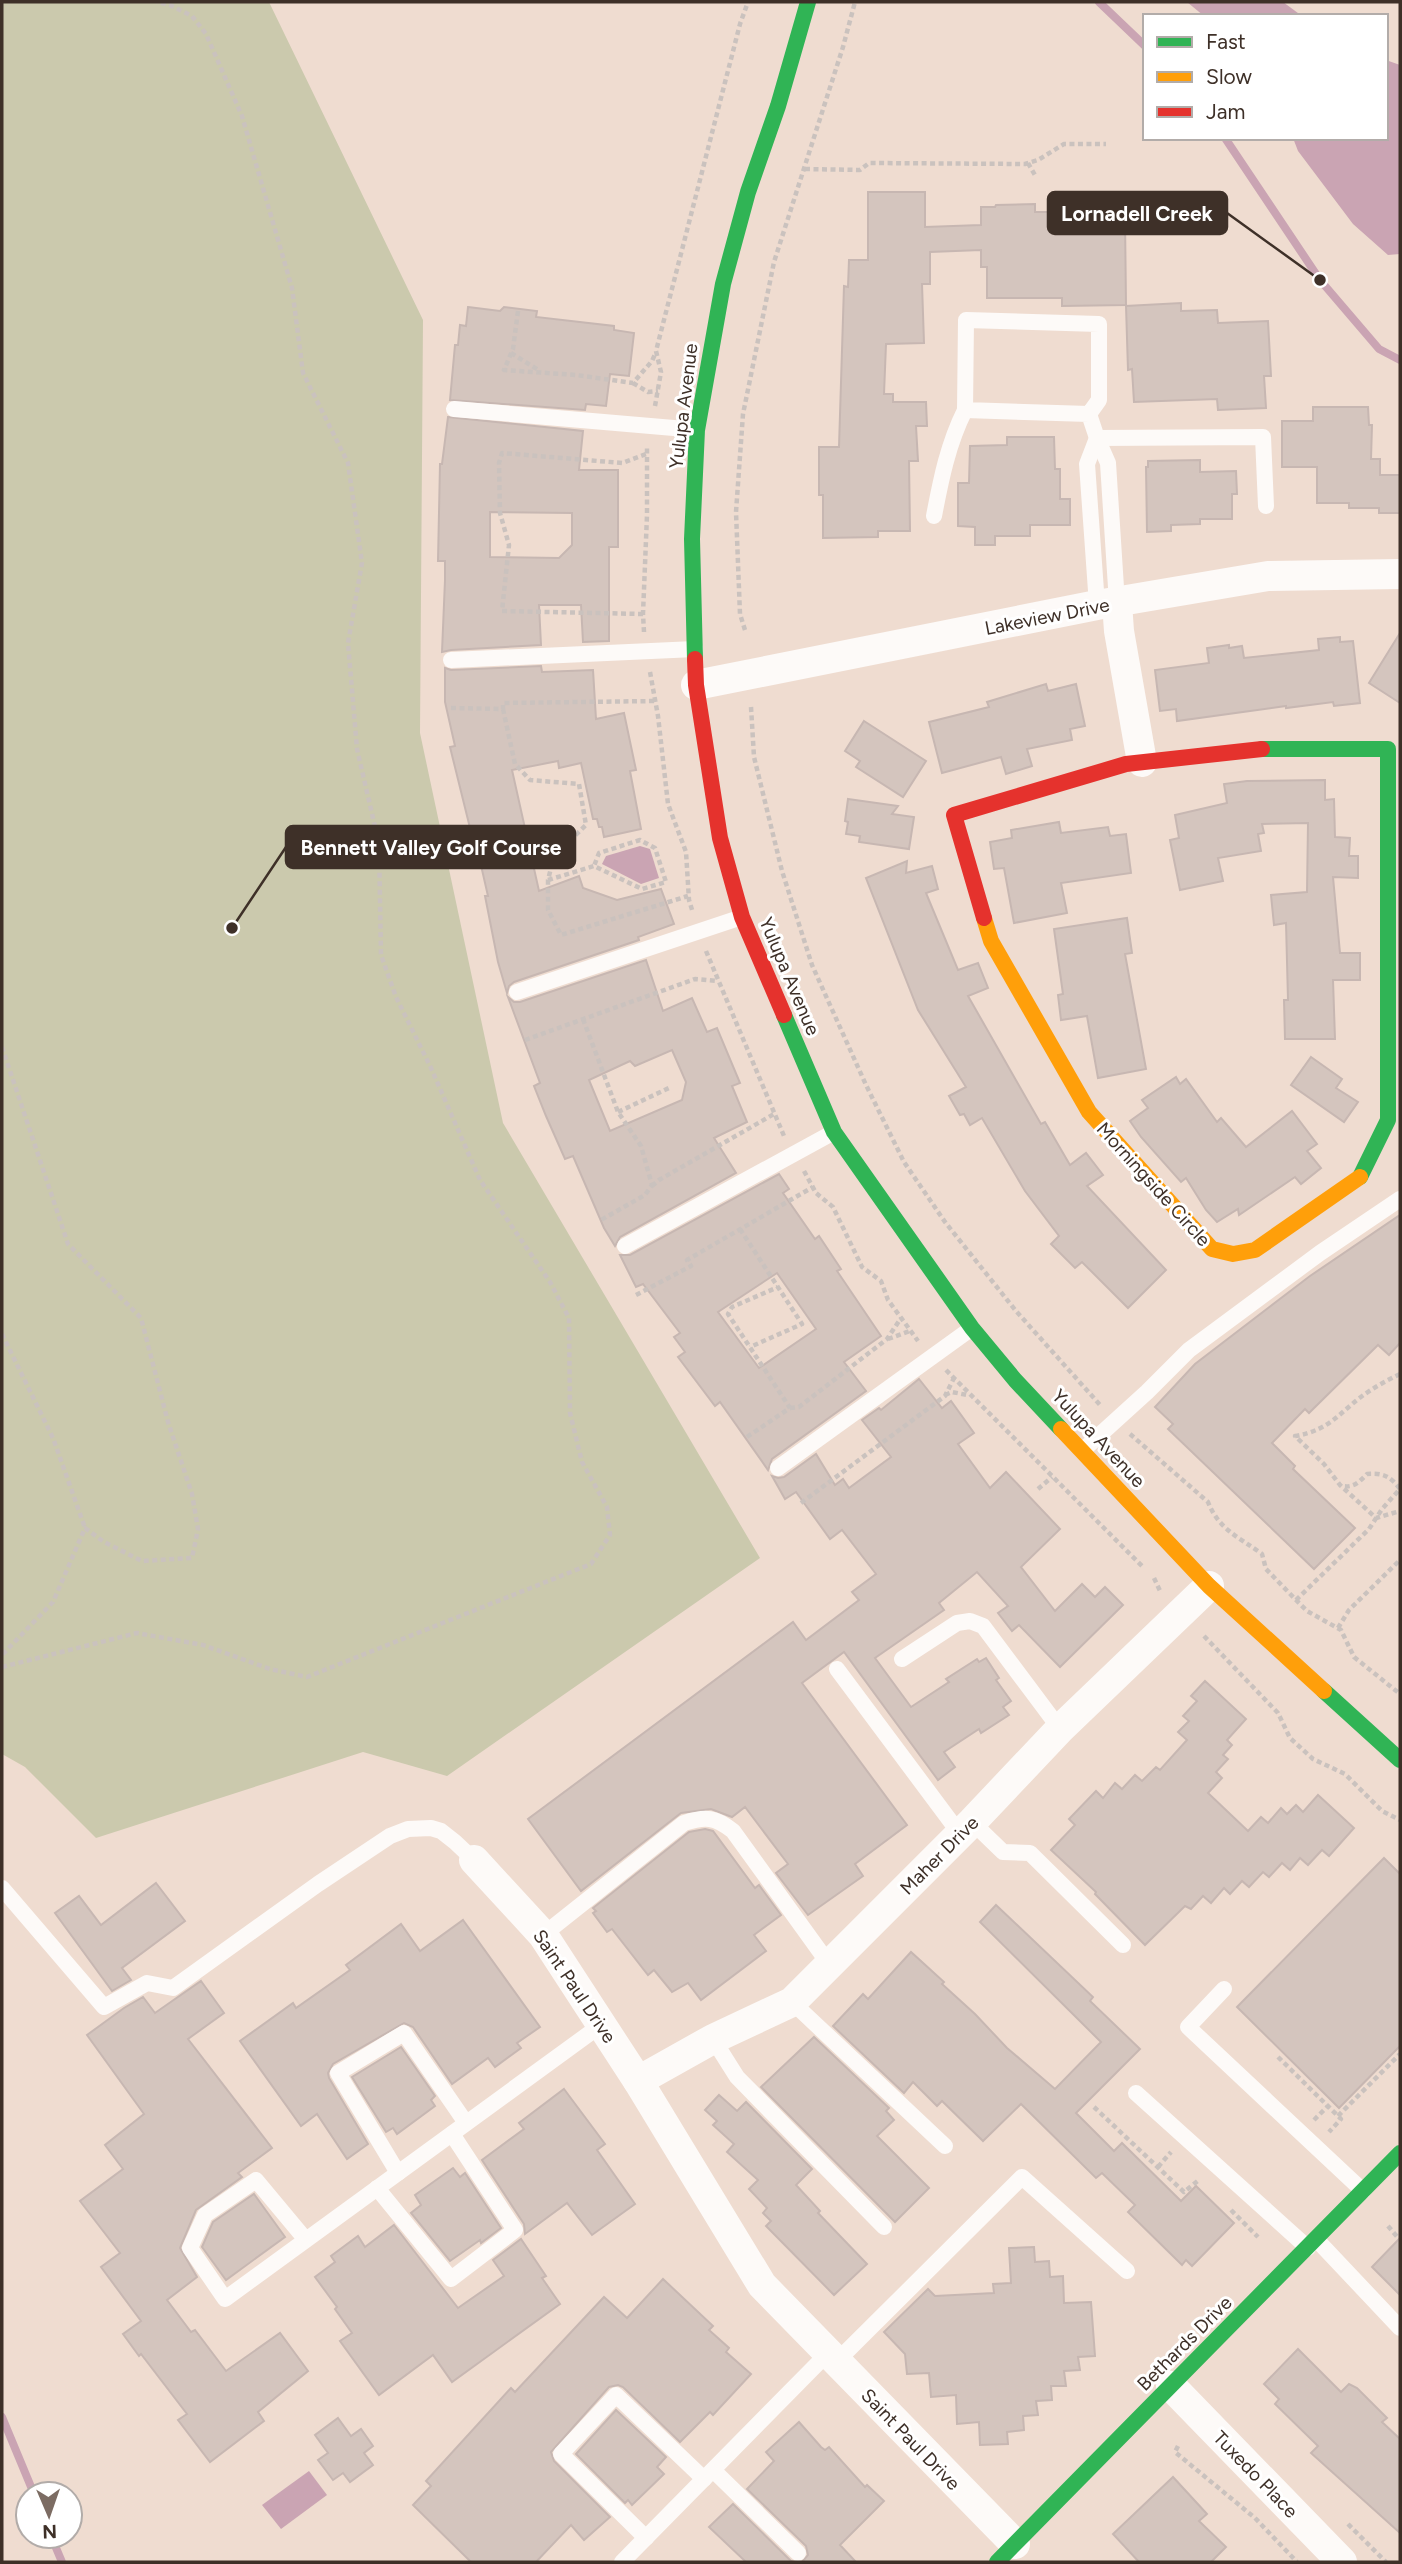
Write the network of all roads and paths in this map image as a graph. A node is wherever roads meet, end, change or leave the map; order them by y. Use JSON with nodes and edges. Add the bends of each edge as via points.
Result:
{"nodes":[{"id":1,"x":157,"y":2,"type":"edge"},
{"id":2,"x":748,"y":2,"type":"edge"},
{"id":3,"x":807,"y":2,"type":"edge"},
{"id":4,"x":855,"y":2,"type":"edge"},
{"id":5,"x":1106,"y":144,"type":"dead end"},
{"id":6,"x":1028,"y":163,"type":"junction"},
{"id":7,"x":804,"y":169,"type":"junction"},
{"id":8,"x":1035,"y":177,"type":"dead end"},
{"id":9,"x":518,"y":311,"type":"dead end"},
{"id":10,"x":656,"y":351,"type":"junction"},
{"id":11,"x":511,"y":353,"type":"junction"},
{"id":12,"x":543,"y":373,"type":"junction"},
{"id":13,"x":633,"y":383,"type":"junction"},
{"id":14,"x":658,"y":391,"type":"junction"},
{"id":15,"x":454,"y":409,"type":"dead end"},
{"id":16,"x":965,"y":410,"type":"junction"},
{"id":17,"x":1089,"y":414,"type":"junction"},
{"id":18,"x":650,"y":426,"type":"junction"},
{"id":19,"x":697,"y":430,"type":"junction"},
{"id":20,"x":1097,"y":438,"type":"junction"},
{"id":21,"x":646,"y":454,"type":"junction"},
{"id":22,"x":1266,"y":506,"type":"dead end"},
{"id":23,"x":934,"y":516,"type":"dead end"},
{"id":24,"x":1400,"y":574,"type":"edge"},
{"id":25,"x":1107,"y":604,"type":"junction"},
{"id":26,"x":643,"y":614,"type":"junction"},
{"id":27,"x":745,"y":631,"type":"dead end"},
{"id":28,"x":695,"y":649,"type":"junction"},
{"id":29,"x":646,"y":652,"type":"junction"},
{"id":30,"x":451,"y":660,"type":"dead end"},
{"id":31,"x":696,"y":685,"type":"junction"},
{"id":32,"x":655,"y":701,"type":"junction"},
{"id":33,"x":751,"y":707,"type":"dead end"},
{"id":34,"x":451,"y":708,"type":"dead end"},
{"id":35,"x":503,"y":709,"type":"junction"},
{"id":36,"x":1134,"y":763,"type":"junction"},
{"id":37,"x":594,"y":866,"type":"junction"},
{"id":38,"x":548,"y":880,"type":"junction"},
{"id":39,"x":688,"y":896,"type":"junction"},
{"id":40,"x":742,"y":917,"type":"junction"},
{"id":41,"x":699,"y":931,"type":"junction"},
{"id":42,"x":717,"y":981,"type":"junction"},
{"id":43,"x":517,"y":992,"type":"dead end"},
{"id":44,"x":583,"y":1020,"type":"junction"},
{"id":45,"x":525,"y":1040,"type":"dead end"},
{"id":46,"x":2,"y":1047,"type":"edge"},
{"id":47,"x":671,"y":1087,"type":"dead end"},
{"id":48,"x":618,"y":1112,"type":"junction"},
{"id":49,"x":774,"y":1114,"type":"junction"},
{"id":50,"x":834,"y":1132,"type":"junction"},
{"id":51,"x":794,"y":1154,"type":"junction"},
{"id":52,"x":651,"y":1186,"type":"junction"},
{"id":53,"x":813,"y":1187,"type":"junction"},
{"id":54,"x":1400,"y":1199,"type":"edge"},
{"id":55,"x":601,"y":1220,"type":"dead end"},
{"id":56,"x":740,"y":1229,"type":"junction"},
{"id":57,"x":625,"y":1246,"type":"dead end"},
{"id":58,"x":778,"y":1287,"type":"junction"},
{"id":59,"x":636,"y":1295,"type":"dead end"},
{"id":60,"x":901,"y":1318,"type":"junction"},
{"id":61,"x":972,"y":1328,"type":"junction"},
{"id":62,"x":911,"y":1331,"type":"junction"},
{"id":63,"x":2,"y":1334,"type":"edge"},
{"id":64,"x":887,"y":1339,"type":"junction"},
{"id":65,"x":750,"y":1347,"type":"junction"},
{"id":66,"x":932,"y":1356,"type":"junction"},
{"id":67,"x":1400,"y":1374,"type":"edge"},
{"id":68,"x":954,"y":1378,"type":"junction"},
{"id":69,"x":944,"y":1395,"type":"junction"},
{"id":70,"x":970,"y":1395,"type":"junction"},
{"id":71,"x":790,"y":1408,"type":"junction"},
{"id":72,"x":1116,"y":1420,"type":"junction"},
{"id":73,"x":747,"y":1437,"type":"dead end"},
{"id":74,"x":1082,"y":1451,"type":"junction"},
{"id":75,"x":778,"y":1468,"type":"dead end"},
{"id":76,"x":1052,"y":1477,"type":"junction"},
{"id":77,"x":1340,"y":1485,"type":"junction"},
{"id":78,"x":1038,"y":1489,"type":"dead end"},
{"id":79,"x":801,"y":1503,"type":"dead end"},
{"id":80,"x":1400,"y":1511,"type":"edge"},
{"id":81,"x":1376,"y":1518,"type":"junction"},
{"id":82,"x":85,"y":1528,"type":"junction"},
{"id":83,"x":1400,"y":1560,"type":"edge"},
{"id":84,"x":1209,"y":1586,"type":"junction"},
{"id":85,"x":1161,"y":1593,"type":"dead end"},
{"id":86,"x":1296,"y":1600,"type":"junction"},
{"id":87,"x":1338,"y":1628,"type":"junction"},
{"id":88,"x":1204,"y":1636,"type":"dead end"},
{"id":89,"x":2,"y":1655,"type":"edge"},
{"id":90,"x":902,"y":1660,"type":"dead end"},
{"id":91,"x":2,"y":1667,"type":"edge"},
{"id":92,"x":837,"y":1669,"type":"dead end"},
{"id":93,"x":1399,"y":1691,"type":"edge"},
{"id":94,"x":1060,"y":1729,"type":"junction"},
{"id":95,"x":1399,"y":1756,"type":"edge"},
{"id":96,"x":1400,"y":1820,"type":"edge"},
{"id":97,"x":966,"y":1828,"type":"junction"},
{"id":98,"x":474,"y":1860,"type":"joint"},
{"id":99,"x":2,"y":1888,"type":"edge"},
{"id":100,"x":543,"y":1935,"type":"junction"},
{"id":101,"x":1122,"y":1945,"type":"dead end"},
{"id":102,"x":829,"y":1964,"type":"junction"},
{"id":103,"x":1224,"y":1989,"type":"dead end"},
{"id":104,"x":792,"y":2002,"type":"junction"},
{"id":105,"x":601,"y":2025,"type":"junction"},
{"id":106,"x":713,"y":2039,"type":"junction"},
{"id":107,"x":1400,"y":2053,"type":"edge"},
{"id":108,"x":1278,"y":2057,"type":"dead end"},
{"id":109,"x":638,"y":2081,"type":"junction"},
{"id":110,"x":1136,"y":2093,"type":"dead end"},
{"id":111,"x":1094,"y":2107,"type":"dead end"},
{"id":112,"x":1338,"y":2116,"type":"junction"},
{"id":113,"x":466,"y":2123,"type":"junction"},
{"id":114,"x":452,"y":2134,"type":"junction"},
{"id":115,"x":1325,"y":2136,"type":"dead end"},
{"id":116,"x":945,"y":2146,"type":"dead end"},
{"id":117,"x":1400,"y":2153,"type":"edge"},
{"id":118,"x":1165,"y":2160,"type":"dead end"},
{"id":119,"x":1158,"y":2167,"type":"junction"},
{"id":120,"x":398,"y":2173,"type":"junction"},
{"id":121,"x":1200,"y":2179,"type":"dead end"},
{"id":122,"x":377,"y":2188,"type":"junction"},
{"id":123,"x":1363,"y":2191,"type":"junction"},
{"id":124,"x":1229,"y":2208,"type":"dead end"},
{"id":125,"x":1388,"y":2226,"type":"dead end"},
{"id":126,"x":884,"y":2227,"type":"dead end"},
{"id":127,"x":1258,"y":2237,"type":"dead end"},
{"id":128,"x":1399,"y":2239,"type":"edge"},
{"id":129,"x":306,"y":2240,"type":"junction"},
{"id":130,"x":1312,"y":2243,"type":"junction"},
{"id":131,"x":1127,"y":2271,"type":"dead end"},
{"id":132,"x":1400,"y":2328,"type":"edge"},
{"id":133,"x":832,"y":2357,"type":"junction"},
{"id":134,"x":1171,"y":2386,"type":"junction"},
{"id":135,"x":1178,"y":2446,"type":"dead end"},
{"id":136,"x":708,"y":2474,"type":"junction"},
{"id":137,"x":646,"y":2538,"type":"junction"},
{"id":138,"x":798,"y":2553,"type":"dead end"},
{"id":139,"x":1006,"y":2553,"type":"edge"},
{"id":140,"x":629,"y":2560,"type":"edge"},
{"id":141,"x":1297,"y":2562,"type":"edge"},
{"id":142,"x":1342,"y":2562,"type":"edge"}],
"edges":[{"from":1,"to":91,"type":"path","via":[[192,16],[206,34],[242,116],[292,288],[303,373],[348,463],[362,562],[348,643],[357,749],[379,844],[381,955],[396,998],[480,1180],[550,1282],[569,1318],[570,1413],[582,1462],[607,1507],[610,1535],[592,1564],[307,1677],[203,1645],[137,1633]]},
{"from":2,"to":10,"type":"path"},
{"from":3,"to":19,"type":"street","name":"Yulupa Avenue","via":[[723,284]]},
{"from":4,"to":7,"type":"path"},
{"from":5,"to":6,"type":"path","via":[[1064,144]]},
{"from":6,"to":7,"type":"path","via":[[869,163],[860,170]]},
{"from":6,"to":8,"type":"path"},
{"from":7,"to":27,"type":"path","via":[[774,262],[743,414],[736,512],[740,614]]},
{"from":9,"to":11,"type":"path"},
{"from":10,"to":13,"type":"path"},
{"from":10,"to":14,"type":"path"},
{"from":11,"to":12,"type":"path"},
{"from":11,"to":12,"type":"path","via":[[505,370]]},
{"from":12,"to":13,"type":"path"},
{"from":13,"to":14,"type":"path","via":[[648,393]]},
{"from":14,"to":18,"type":"path"},
{"from":15,"to":18,"type":"lane"},
{"from":16,"to":17,"type":"lane"},
{"from":16,"to":17,"type":"lane","via":[[966,320],[1099,324],[1099,400]]},
{"from":16,"to":23,"type":"lane","via":[[946,456]]},
{"from":17,"to":20,"type":"lane"},
{"from":18,"to":19,"type":"lane"},
{"from":18,"to":21,"type":"path"},
{"from":19,"to":28,"type":"street","name":"Yulupa Avenue","via":[[692,539]]},
{"from":20,"to":22,"type":"lane","via":[[1263,437]]},
{"from":20,"to":25,"type":"lane","via":[[1087,464]]},
{"from":21,"to":26,"type":"path"},
{"from":21,"to":26,"type":"path","via":[[622,463],[502,453],[499,463],[500,513],[509,545],[502,611]]},
{"from":24,"to":25,"type":"street","name":"Lakeview Drive","via":[[1268,576]]},
{"from":25,"to":31,"type":"street","name":"Lakeview Drive"},
{"from":25,"to":36,"type":"street"},
{"from":26,"to":29,"type":"path"},
{"from":28,"to":29,"type":"lane"},
{"from":28,"to":31,"type":"street","name":"Yulupa Avenue"},
{"from":29,"to":30,"type":"lane"},
{"from":29,"to":32,"type":"path"},
{"from":31,"to":40,"type":"street","name":"Yulupa Avenue","via":[[720,838]]},
{"from":32,"to":35,"type":"path","via":[[503,703]]},
{"from":32,"to":39,"type":"path","via":[[668,804],[686,852]]},
{"from":33,"to":72,"type":"path","via":[[754,757],[782,872],[812,965],[904,1162],[1016,1311]]},
{"from":34,"to":35,"type":"path"},
{"from":35,"to":38,"type":"path","via":[[515,764],[530,780],[579,784],[586,825],[554,856]]},
{"from":36,"to":36,"type":"street","name":"Morningside Circle","via":[[954,815],[991,941],[1089,1112],[1212,1249],[1233,1254],[1255,1250],[1360,1177],[1388,1120],[1388,749],[1262,749]]},
{"from":37,"to":37,"type":"path","via":[[642,890],[666,882],[655,848],[640,840],[600,853]]},
{"from":37,"to":38,"type":"path"},
{"from":38,"to":39,"type":"path","via":[[548,910],[561,935]]},
{"from":39,"to":41,"type":"path"},
{"from":40,"to":41,"type":"lane"},
{"from":40,"to":50,"type":"street","name":"Yulupa Avenue"},
{"from":41,"to":42,"type":"path"},
{"from":41,"to":43,"type":"lane"},
{"from":42,"to":44,"type":"path","via":[[695,979]]},
{"from":42,"to":49,"type":"path"},
{"from":44,"to":45,"type":"path"},
{"from":44,"to":48,"type":"path"},
{"from":46,"to":82,"type":"path","via":[[68,1244],[141,1318],[198,1529],[192,1558],[142,1561]]},
{"from":47,"to":48,"type":"path"},
{"from":48,"to":52,"type":"path","via":[[641,1146]]},
{"from":49,"to":51,"type":"path"},
{"from":49,"to":52,"type":"path"},
{"from":50,"to":51,"type":"lane"},
{"from":50,"to":61,"type":"street","name":"Yulupa Avenue"},
{"from":51,"to":53,"type":"path"},
{"from":51,"to":57,"type":"lane"},
{"from":52,"to":55,"type":"path","via":[[645,1195]]},
{"from":53,"to":56,"type":"path"},
{"from":53,"to":60,"type":"path","via":[[833,1207],[862,1267],[881,1281]]},
{"from":54,"to":72,"type":"lane","via":[[1189,1350]]},
{"from":56,"to":58,"type":"path"},
{"from":56,"to":59,"type":"path","via":[[687,1260],[691,1266]]},
{"from":58,"to":65,"type":"path","via":[[732,1307],[728,1314]]},
{"from":58,"to":65,"type":"path","via":[[802,1324]]},
{"from":60,"to":62,"type":"path"},
{"from":60,"to":64,"type":"path"},
{"from":61,"to":66,"type":"lane"},
{"from":61,"to":74,"type":"street","name":"Yulupa Avenue"},
{"from":62,"to":64,"type":"path"},
{"from":62,"to":66,"type":"path"},
{"from":63,"to":82,"type":"path","via":[[53,1438]]},
{"from":64,"to":71,"type":"path","via":[[799,1407]]},
{"from":65,"to":71,"type":"path"},
{"from":66,"to":68,"type":"path"},
{"from":66,"to":75,"type":"lane"},
{"from":67,"to":77,"type":"path","via":[[1369,1391],[1315,1433],[1295,1436]]},
{"from":68,"to":69,"type":"path"},
{"from":68,"to":70,"type":"path"},
{"from":69,"to":70,"type":"path"},
{"from":69,"to":79,"type":"path"},
{"from":70,"to":76,"type":"path"},
{"from":71,"to":73,"type":"path"},
{"from":72,"to":74,"type":"lane"},
{"from":72,"to":86,"type":"path","via":[[1208,1502],[1231,1535],[1262,1554],[1266,1569]]},
{"from":74,"to":84,"type":"street","name":"Yulupa Avenue"},
{"from":76,"to":78,"type":"path"},
{"from":76,"to":85,"type":"path","via":[[1156,1580]]},
{"from":77,"to":81,"type":"path"},
{"from":77,"to":81,"type":"path","via":[[1350,1487],[1367,1474],[1391,1477],[1400,1489]]},
{"from":80,"to":81,"type":"path"},
{"from":81,"to":86,"type":"path"},
{"from":82,"to":89,"type":"path","via":[[53,1602]]},
{"from":83,"to":87,"type":"path","via":[[1349,1610]]},
{"from":84,"to":94,"type":"street","name":"Maher Drive"},
{"from":84,"to":95,"type":"street","name":"Yulupa Avenue"},
{"from":86,"to":87,"type":"path"},
{"from":87,"to":93,"type":"path","via":[[1353,1657]]},
{"from":88,"to":96,"type":"path","via":[[1278,1713],[1290,1738],[1313,1759],[1345,1774],[1382,1811]]},
{"from":90,"to":94,"type":"lane","via":[[957,1623],[983,1626]]},
{"from":92,"to":97,"type":"lane"},
{"from":94,"to":97,"type":"street","name":"Maher Drive"},
{"from":97,"to":101,"type":"lane","via":[[1003,1852],[1030,1853]]},
{"from":97,"to":102,"type":"street","name":"Maher Drive"},
{"from":98,"to":99,"type":"lane","name":"Saint Paul Drive","via":[[441,1831],[431,1828],[390,1836],[173,1988],[148,1983],[104,2007]]},
{"from":98,"to":100,"type":"street","name":"Saint Paul Drive"},
{"from":100,"to":102,"type":"lane","via":[[684,1823],[719,1820],[733,1831]]},
{"from":100,"to":105,"type":"street","name":"Saint Paul Drive"},
{"from":102,"to":104,"type":"street","name":"Maher Drive"},
{"from":103,"to":123,"type":"lane","via":[[1188,2027]]},
{"from":104,"to":106,"type":"street","name":"Maher Drive"},
{"from":104,"to":116,"type":"lane"},
{"from":105,"to":109,"type":"street","name":"Saint Paul Drive"},
{"from":105,"to":113,"type":"lane"},
{"from":106,"to":109,"type":"street","name":"Maher Drive"},
{"from":106,"to":126,"type":"lane","via":[[737,2077]]},
{"from":107,"to":112,"type":"path"},
{"from":108,"to":112,"type":"path"},
{"from":109,"to":133,"type":"street","name":"Saint Paul Drive","via":[[762,2285]]},
{"from":110,"to":130,"type":"lane"},
{"from":111,"to":119,"type":"path"},
{"from":112,"to":115,"type":"path","via":[[1341,2119]]},
{"from":113,"to":114,"type":"lane"},
{"from":113,"to":120,"type":"lane","via":[[404,2034],[338,2073]]},
{"from":114,"to":120,"type":"lane"},
{"from":114,"to":122,"type":"lane","via":[[515,2230],[452,2279]]},
{"from":117,"to":123,"type":"street","name":"Bethards Drive"},
{"from":118,"to":119,"type":"path"},
{"from":119,"to":121,"type":"path","via":[[1184,2192]]},
{"from":120,"to":122,"type":"lane"},
{"from":122,"to":129,"type":"lane"},
{"from":123,"to":130,"type":"street","name":"Bethards Drive"},
{"from":124,"to":127,"type":"path"},
{"from":125,"to":128,"type":"path"},
{"from":129,"to":129,"type":"lane","via":[[225,2299],[190,2248],[205,2215],[256,2180]]},
{"from":130,"to":132,"type":"lane"},
{"from":130,"to":134,"type":"street","name":"Bethards Drive"},
{"from":131,"to":133,"type":"lane","via":[[1022,2177]]},
{"from":133,"to":136,"type":"lane"},
{"from":133,"to":139,"type":"street","name":"Saint Paul Drive"},
{"from":134,"to":139,"type":"street","name":"Bethards Drive"},
{"from":134,"to":142,"type":"street","name":"Tuxedo Place"},
{"from":135,"to":141,"type":"path","via":[[1175,2452],[1255,2518]]},
{"from":136,"to":137,"type":"lane"},
{"from":136,"to":137,"type":"lane","via":[[616,2395],[561,2454]]},
{"from":136,"to":138,"type":"lane"},
{"from":137,"to":140,"type":"lane"}]}
